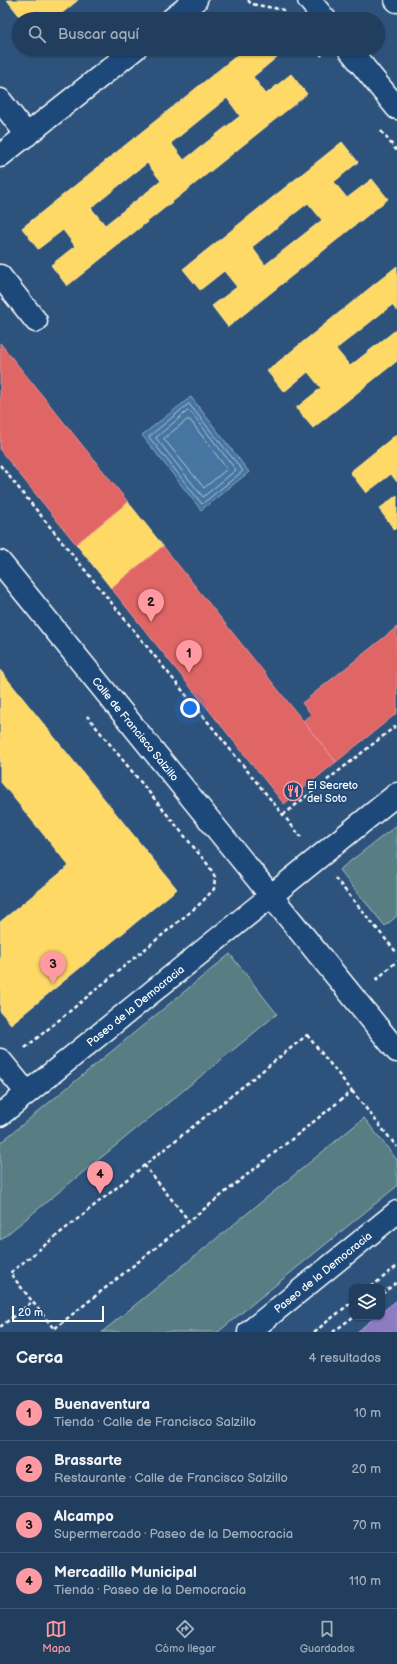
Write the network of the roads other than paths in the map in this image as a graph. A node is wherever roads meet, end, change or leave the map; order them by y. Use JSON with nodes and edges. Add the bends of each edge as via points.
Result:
{"nodes":[{"id":1,"x":196,"y":0,"type":"edge"},
{"id":2,"x":309,"y":0,"type":"edge"},
{"id":3,"x":181,"y":12,"type":"edge"},
{"id":4,"x":319,"y":12,"type":"edge"},
{"id":5,"x":126,"y":56,"type":"edge"},
{"id":6,"x":355,"y":56,"type":"edge"},
{"id":7,"x":0,"y":100,"type":"edge"},
{"id":8,"x":397,"y":108,"type":"edge"},
{"id":9,"x":27,"y":135,"type":"junction"},
{"id":10,"x":0,"y":156,"type":"edge"},
{"id":11,"x":0,"y":276,"type":"edge"},
{"id":12,"x":36,"y":321,"type":"dead end"},
{"id":13,"x":0,"y":562,"type":"edge"},
{"id":14,"x":397,"y":794,"type":"edge"},
{"id":15,"x":270,"y":895,"type":"junction"},
{"id":16,"x":397,"y":1051,"type":"edge"},
{"id":17,"x":2,"y":1062,"type":"edge"},
{"id":18,"x":27,"y":1093,"type":"junction"},
{"id":19,"x":0,"y":1114,"type":"edge"},
{"id":20,"x":397,"y":1212,"type":"edge"},
{"id":21,"x":249,"y":1332,"type":"edge"}],
"edges":[{"from":1,"to":3,"type":"street"},
{"from":2,"to":4,"type":"street"},
{"from":5,"to":9,"type":"street"},
{"from":6,"to":8,"type":"street"},
{"from":7,"to":9,"type":"street"},
{"from":9,"to":10,"type":"street"},
{"from":11,"to":12,"type":"street"},
{"from":13,"to":15,"type":"street","name":"Calle de Francisco Salzillo"},
{"from":14,"to":15,"type":"street","name":"Paseo de la Democracia"},
{"from":15,"to":16,"type":"street"},
{"from":15,"to":18,"type":"street","name":"Paseo de la Democracia"},
{"from":17,"to":18,"type":"street"},
{"from":18,"to":19,"type":"street","name":"Paseo de la Democracia"},
{"from":20,"to":21,"type":"street","name":"Paseo de la Democracia"}]}
